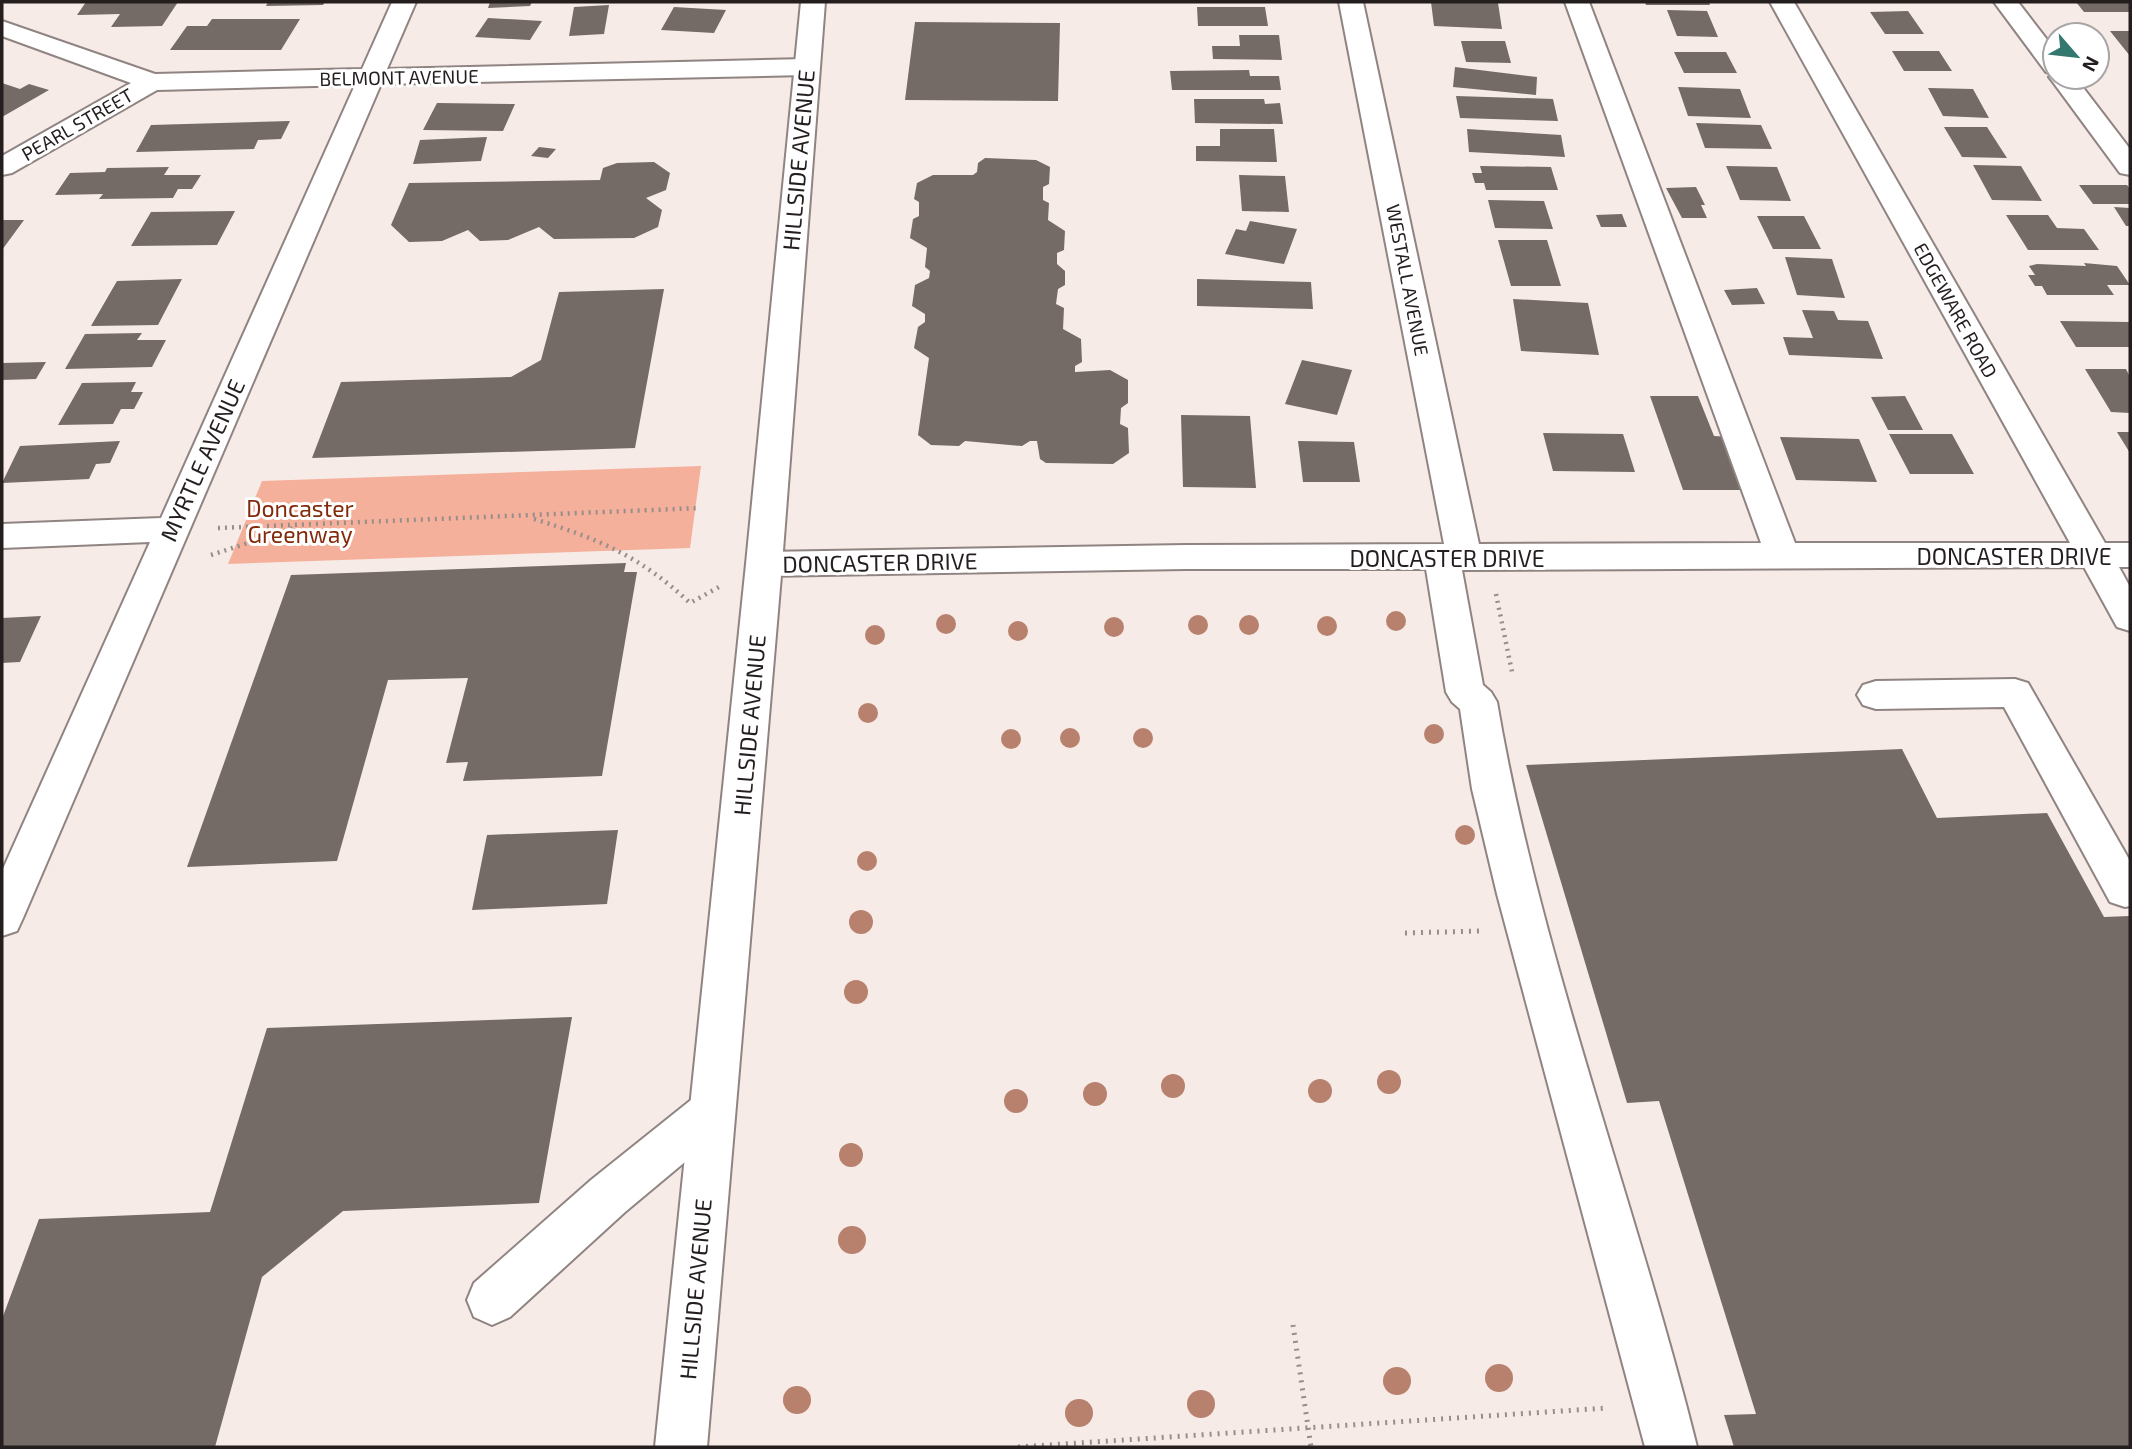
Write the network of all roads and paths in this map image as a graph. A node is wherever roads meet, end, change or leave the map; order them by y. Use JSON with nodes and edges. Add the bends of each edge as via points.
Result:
{"nodes":[{"id":1,"x":404,"y":2,"type":"edge"},
{"id":2,"x":813,"y":2,"type":"edge"},
{"id":3,"x":1351,"y":2,"type":"edge"},
{"id":4,"x":1577,"y":2,"type":"edge"},
{"id":5,"x":1782,"y":2,"type":"edge"},
{"id":6,"x":2006,"y":2,"type":"edge"},
{"id":7,"x":2,"y":28,"type":"edge"},
{"id":8,"x":2041,"y":48,"type":"edge"},
{"id":9,"x":806,"y":67,"type":"junction"},
{"id":10,"x":371,"y":78,"type":"junction"},
{"id":11,"x":152,"y":82,"type":"junction"},
{"id":12,"x":2073,"y":91,"type":"edge"},
{"id":13,"x":2,"y":167,"type":"edge"},
{"id":14,"x":2130,"y":167,"type":"edge"},
{"id":15,"x":700,"y":508,"type":"dead end"},
{"id":16,"x":530,"y":517,"type":"junction"},
{"id":17,"x":304,"y":525,"type":"junction"},
{"id":18,"x":221,"y":527,"type":"dead end"},
{"id":19,"x":172,"y":529,"type":"junction"},
{"id":20,"x":2,"y":536,"type":"edge"},
{"id":21,"x":211,"y":555,"type":"dead end"},
{"id":22,"x":2095,"y":555,"type":"junction"},
{"id":23,"x":2130,"y":555,"type":"edge"},
{"id":24,"x":1783,"y":557,"type":"junction"},
{"id":25,"x":1453,"y":558,"type":"junction"},
{"id":26,"x":764,"y":564,"type":"junction"},
{"id":27,"x":1494,"y":585,"type":"dead end"},
{"id":28,"x":690,"y":603,"type":"dead end"},
{"id":29,"x":2130,"y":618,"type":"edge"},
{"id":30,"x":1512,"y":672,"type":"dead end"},
{"id":31,"x":1877,"y":695,"type":"dead end"},
{"id":32,"x":2125,"y":890,"type":"dead end"},
{"id":33,"x":2,"y":918,"type":"edge"},
{"id":34,"x":1489,"y":931,"type":"dead end"},
{"id":35,"x":1405,"y":933,"type":"dead end"},
{"id":36,"x":712,"y":1111,"type":"junction"},
{"id":37,"x":492,"y":1300,"type":"dead end"},
{"id":38,"x":1293,"y":1325,"type":"dead end"},
{"id":39,"x":1660,"y":1404,"type":"junction"},
{"id":40,"x":1308,"y":1428,"type":"junction"},
{"id":41,"x":681,"y":1447,"type":"edge"},
{"id":42,"x":1017,"y":1447,"type":"edge"},
{"id":43,"x":1311,"y":1447,"type":"edge"},
{"id":44,"x":1671,"y":1447,"type":"edge"}],
"edges":[{"from":1,"to":10,"type":"street","name":"MYRTLE AVENUE"},
{"from":2,"to":9,"type":"street","name":"HILLSIDE AVENUE"},
{"from":3,"to":25,"type":"street","name":"WESTALL AVENUE"},
{"from":4,"to":24,"type":"street"},
{"from":5,"to":22,"type":"street","name":"EDGEWARE ROAD"},
{"from":6,"to":8,"type":"street"},
{"from":7,"to":11,"type":"street","name":"BELMONT AVENUE"},
{"from":9,"to":10,"type":"street","name":"BELMONT AVENUE"},
{"from":9,"to":26,"type":"street","name":"HILLSIDE AVENUE"},
{"from":10,"to":11,"type":"street","name":"BELMONT AVENUE"},
{"from":10,"to":19,"type":"street","name":"MYRTLE AVENUE"},
{"from":11,"to":13,"type":"street","name":"PEARL STREET"},
{"from":12,"to":14,"type":"street"},
{"from":15,"to":16,"type":"path"},
{"from":16,"to":17,"type":"path"},
{"from":16,"to":28,"type":"path","via":[[624,555],[657,573]]},
{"from":17,"to":18,"type":"path"},
{"from":17,"to":21,"type":"path"},
{"from":19,"to":20,"type":"street"},
{"from":19,"to":33,"type":"street","name":"MYRTLE AVENUE"},
{"from":22,"to":23,"type":"street","name":"DONCASTER DRIVE"},
{"from":22,"to":24,"type":"street","name":"DONCASTER DRIVE"},
{"from":22,"to":29,"type":"street","name":"EDGEWARE ROAD"},
{"from":24,"to":25,"type":"street","name":"DONCASTER DRIVE"},
{"from":25,"to":26,"type":"street","name":"DONCASTER DRIVE"},
{"from":25,"to":39,"type":"street","name":"WESTALL AVENUE","via":[[1465,692],[1478,702],[1492,789],[1518,894]]},
{"from":26,"to":36,"type":"street","name":"HILLSIDE AVENUE"},
{"from":27,"to":30,"type":"path"},
{"from":31,"to":32,"type":"street","via":[[2015,693]]},
{"from":34,"to":35,"type":"path"},
{"from":36,"to":37,"type":"street"},
{"from":36,"to":41,"type":"street","name":"HILLSIDE AVENUE"},
{"from":38,"to":40,"type":"path"},
{"from":39,"to":40,"type":"path"},
{"from":39,"to":44,"type":"street","name":"WESTALL AVENUE"},
{"from":40,"to":42,"type":"path"},
{"from":40,"to":43,"type":"path"}]}
